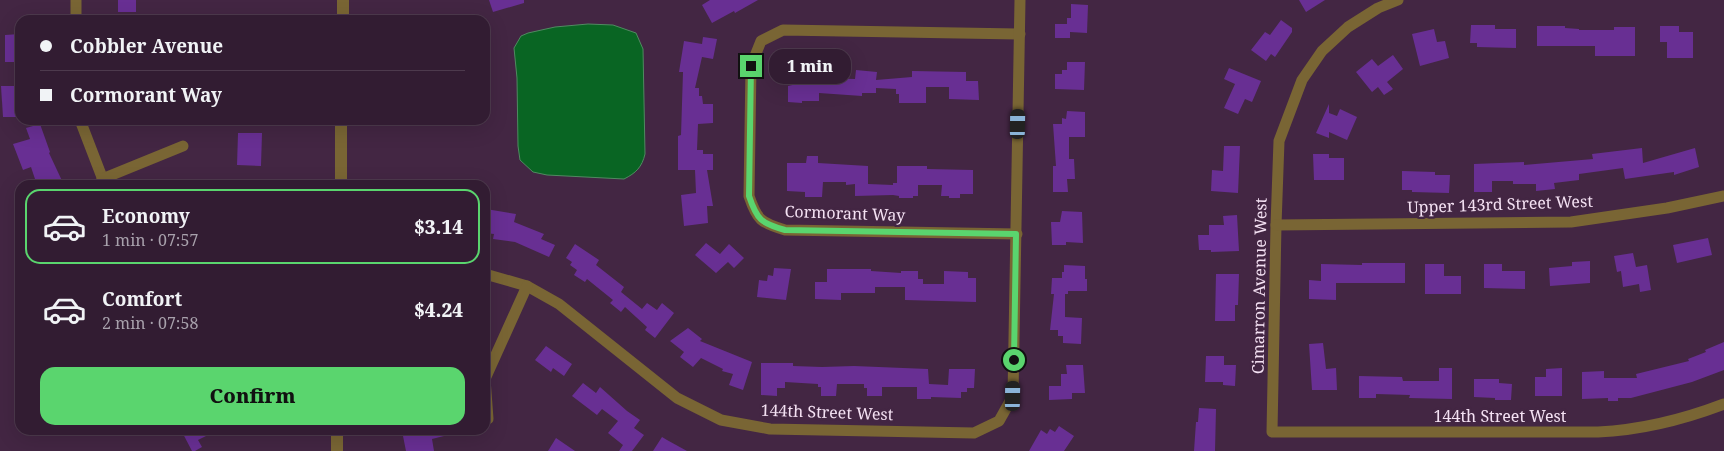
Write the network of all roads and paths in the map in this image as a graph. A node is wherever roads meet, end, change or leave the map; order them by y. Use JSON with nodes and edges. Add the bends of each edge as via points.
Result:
{"nodes":[{"id":1,"x":76,"y":0,"type":"edge"},
{"id":2,"x":343,"y":0,"type":"edge"},
{"id":3,"x":1020,"y":0,"type":"edge"},
{"id":4,"x":1398,"y":0,"type":"edge"},
{"id":5,"x":76,"y":15,"type":"edge"},
{"id":6,"x":343,"y":15,"type":"edge"},
{"id":7,"x":1020,"y":34,"type":"junction"},
{"id":8,"x":82,"y":125,"type":"edge"},
{"id":9,"x":341,"y":125,"type":"edge"},
{"id":10,"x":183,"y":146,"type":"dead end"},
{"id":11,"x":103,"y":180,"type":"edge"},
{"id":12,"x":108,"y":180,"type":"edge"},
{"id":13,"x":340,"y":180,"type":"edge"},
{"id":14,"x":1724,"y":196,"type":"edge"},
{"id":15,"x":1276,"y":225,"type":"junction"},
{"id":16,"x":1016,"y":234,"type":"junction"},
{"id":17,"x":490,"y":275,"type":"edge"},
{"id":18,"x":527,"y":286,"type":"junction"},
{"id":19,"x":490,"y":368,"type":"edge"},
{"id":20,"x":1724,"y":404,"type":"edge"},
{"id":21,"x":1272,"y":432,"type":"joint"},
{"id":22,"x":337,"y":435,"type":"edge"},
{"id":23,"x":337,"y":451,"type":"edge"}],
"edges":[{"from":1,"to":5,"type":"street"},
{"from":2,"to":6,"type":"street"},
{"from":3,"to":7,"type":"street"},
{"from":4,"to":15,"type":"street","name":"Cimarron Avenue West","via":[[1348,27],[1322,51],[1302,80],[1280,141]]},
{"from":7,"to":16,"type":"street"},
{"from":7,"to":16,"type":"street","name":"Cormorant Way","via":[[783,30],[761,41],[751,66],[749,196],[754,212],[766,224],[785,230]]},
{"from":8,"to":11,"type":"street"},
{"from":9,"to":13,"type":"street"},
{"from":10,"to":12,"type":"street"},
{"from":14,"to":15,"type":"street","name":"Upper 143rd Street West","via":[[1571,222]]},
{"from":15,"to":21,"type":"street","name":"Cimarron Avenue West"},
{"from":16,"to":18,"type":"street","name":"144th Street West","via":[[1013,396],[999,421],[974,433],[770,429],[721,420],[677,398],[559,304]]},
{"from":17,"to":18,"type":"street","name":"144th Street West"},
{"from":18,"to":19,"type":"street"},
{"from":20,"to":21,"type":"street","name":"144th Street West","via":[[1666,424],[1626,431]]},
{"from":22,"to":23,"type":"street"}]}
